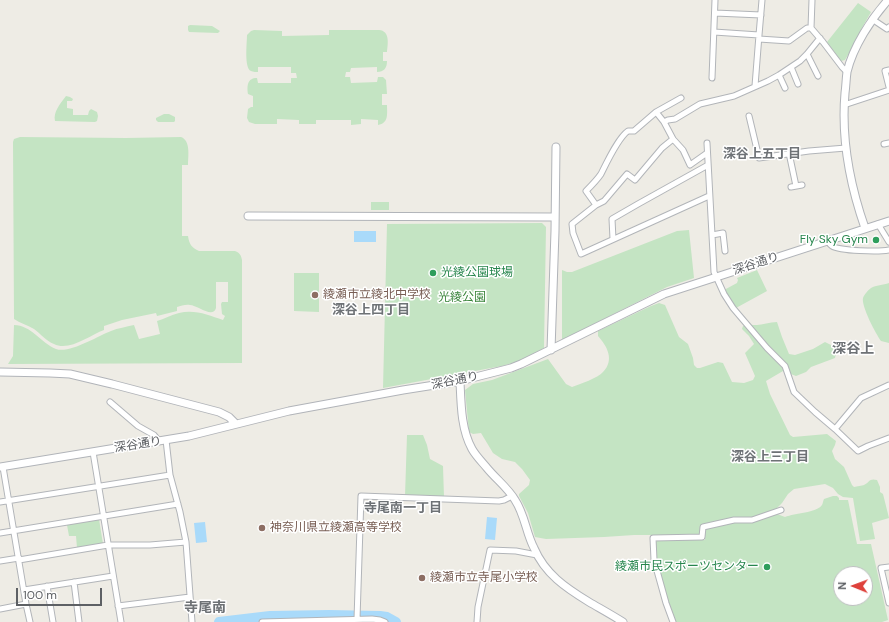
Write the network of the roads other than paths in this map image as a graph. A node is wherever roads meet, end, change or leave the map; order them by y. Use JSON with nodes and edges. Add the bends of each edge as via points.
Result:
{"nodes":[{"id":1,"x":715,"y":0,"type":"edge"},
{"id":2,"x":762,"y":0,"type":"edge"},
{"id":3,"x":812,"y":0,"type":"edge"},
{"id":4,"x":888,"y":0,"type":"edge"},
{"id":5,"x":715,"y":13,"type":"junction"},
{"id":6,"x":761,"y":15,"type":"junction"},
{"id":7,"x":872,"y":19,"type":"junction"},
{"id":8,"x":889,"y":27,"type":"edge"},
{"id":9,"x":811,"y":28,"type":"junction"},
{"id":10,"x":714,"y":32,"type":"junction"},
{"id":11,"x":759,"y":37,"type":"junction"},
{"id":12,"x":820,"y":38,"type":"junction"},
{"id":13,"x":807,"y":54,"type":"junction"},
{"id":14,"x":791,"y":67,"type":"junction"},
{"id":15,"x":889,"y":70,"type":"edge"},
{"id":16,"x":847,"y":72,"type":"junction"},
{"id":17,"x":778,"y":76,"type":"junction"},
{"id":18,"x":818,"y":76,"type":"dead end"},
{"id":19,"x":712,"y":78,"type":"dead end"},
{"id":20,"x":798,"y":84,"type":"dead end"},
{"id":21,"x":755,"y":86,"type":"junction"},
{"id":22,"x":889,"y":87,"type":"edge"},
{"id":23,"x":785,"y":88,"type":"dead end"},
{"id":24,"x":889,"y":90,"type":"edge"},
{"id":25,"x":681,"y":98,"type":"dead end"},
{"id":26,"x":844,"y":105,"type":"junction"},
{"id":27,"x":656,"y":112,"type":"junction"},
{"id":28,"x":749,"y":116,"type":"dead end"},
{"id":29,"x":664,"y":122,"type":"junction"},
{"id":30,"x":673,"y":139,"type":"junction"},
{"id":31,"x":707,"y":143,"type":"dead end"},
{"id":32,"x":556,"y":147,"type":"dead end"},
{"id":33,"x":846,"y":148,"type":"junction"},
{"id":34,"x":707,"y":153,"type":"junction"},
{"id":35,"x":789,"y":153,"type":"junction"},
{"id":36,"x":708,"y":165,"type":"junction"},
{"id":37,"x":796,"y":186,"type":"dead end"},
{"id":38,"x":709,"y":196,"type":"junction"},
{"id":39,"x":596,"y":205,"type":"junction"},
{"id":40,"x":248,"y":216,"type":"dead end"},
{"id":41,"x":555,"y":217,"type":"junction"},
{"id":42,"x":889,"y":220,"type":"edge"},
{"id":43,"x":878,"y":224,"type":"junction"},
{"id":44,"x":866,"y":228,"type":"junction"},
{"id":45,"x":712,"y":235,"type":"junction"},
{"id":46,"x":613,"y":239,"type":"junction"},
{"id":47,"x":828,"y":241,"type":"junction"},
{"id":48,"x":889,"y":242,"type":"edge"},
{"id":49,"x":725,"y":250,"type":"dead end"},
{"id":50,"x":889,"y":250,"type":"edge"},
{"id":51,"x":716,"y":277,"type":"junction"},
{"id":52,"x":551,"y":350,"type":"junction"},
{"id":53,"x":0,"y":372,"type":"edge"},
{"id":54,"x":460,"y":381,"type":"junction"},
{"id":55,"x":889,"y":385,"type":"edge"},
{"id":56,"x":110,"y":402,"type":"dead end"},
{"id":57,"x":236,"y":424,"type":"junction"},
{"id":58,"x":835,"y":428,"type":"junction"},
{"id":59,"x":889,"y":438,"type":"edge"},
{"id":60,"x":162,"y":441,"type":"junction"},
{"id":61,"x":93,"y":452,"type":"junction"},
{"id":62,"x":1,"y":467,"type":"edge"},
{"id":63,"x":170,"y":475,"type":"junction"},
{"id":64,"x":99,"y":486,"type":"junction"},
{"id":65,"x":512,"y":496,"type":"junction"},
{"id":66,"x":8,"y":501,"type":"junction"},
{"id":67,"x":0,"y":502,"type":"edge"},
{"id":68,"x":178,"y":504,"type":"junction"},
{"id":69,"x":781,"y":510,"type":"dead end"},
{"id":70,"x":104,"y":516,"type":"junction"},
{"id":71,"x":14,"y":531,"type":"junction"},
{"id":72,"x":0,"y":533,"type":"edge"},
{"id":73,"x":186,"y":542,"type":"junction"},
{"id":74,"x":108,"y":546,"type":"junction"},
{"id":75,"x":537,"y":555,"type":"junction"},
{"id":76,"x":19,"y":559,"type":"junction"},
{"id":77,"x":0,"y":561,"type":"edge"},
{"id":78,"x":889,"y":567,"type":"edge"},
{"id":79,"x":113,"y":576,"type":"junction"},
{"id":80,"x":74,"y":582,"type":"junction"},
{"id":81,"x":47,"y":586,"type":"junction"},
{"id":82,"x":24,"y":590,"type":"junction"},
{"id":83,"x":190,"y":597,"type":"junction"},
{"id":84,"x":889,"y":603,"type":"edge"},
{"id":85,"x":26,"y":604,"type":"junction"},
{"id":86,"x":118,"y":606,"type":"junction"},
{"id":87,"x":0,"y":609,"type":"edge"},
{"id":88,"x":357,"y":617,"type":"junction"},
{"id":89,"x":30,"y":622,"type":"edge"},
{"id":90,"x":53,"y":622,"type":"edge"},
{"id":91,"x":79,"y":622,"type":"edge"},
{"id":92,"x":121,"y":622,"type":"edge"},
{"id":93,"x":192,"y":622,"type":"edge"},
{"id":94,"x":262,"y":622,"type":"edge"},
{"id":95,"x":269,"y":622,"type":"edge"},
{"id":96,"x":385,"y":622,"type":"edge"},
{"id":97,"x":476,"y":622,"type":"edge"},
{"id":98,"x":623,"y":622,"type":"edge"},
{"id":99,"x":673,"y":622,"type":"edge"}],
"edges":[{"from":1,"to":5,"type":"street"},
{"from":2,"to":6,"type":"street"},
{"from":3,"to":9,"type":"street"},
{"from":4,"to":7,"type":"street"},
{"from":5,"to":6,"type":"street"},
{"from":5,"to":10,"type":"street"},
{"from":6,"to":11,"type":"street"},
{"from":7,"to":8,"type":"street","via":[[887,29]]},
{"from":7,"to":16,"type":"street","via":[[857,46]]},
{"from":9,"to":11,"type":"street","via":[[807,28],[789,41]]},
{"from":9,"to":12,"type":"street"},
{"from":10,"to":11,"type":"street"},
{"from":10,"to":19,"type":"street"},
{"from":11,"to":21,"type":"street"},
{"from":12,"to":13,"type":"street"},
{"from":12,"to":16,"type":"street"},
{"from":13,"to":14,"type":"street"},
{"from":13,"to":18,"type":"street"},
{"from":14,"to":17,"type":"street"},
{"from":14,"to":20,"type":"street"},
{"from":15,"to":22,"type":"street","via":[[884,71]]},
{"from":16,"to":26,"type":"street"},
{"from":17,"to":21,"type":"street"},
{"from":17,"to":23,"type":"street"},
{"from":21,"to":29,"type":"street","via":[[734,96],[700,104],[675,119]]},
{"from":24,"to":26,"type":"street"},
{"from":25,"to":27,"type":"street"},
{"from":26,"to":33,"type":"street"},
{"from":27,"to":29,"type":"street"},
{"from":27,"to":39,"type":"street","via":[[634,132],[628,131],[624,134],[600,176],[586,191]]},
{"from":28,"to":35,"type":"street","via":[[759,158]]},
{"from":29,"to":30,"type":"street"},
{"from":30,"to":34,"type":"street","via":[[683,150],[690,165]]},
{"from":30,"to":39,"type":"street","via":[[635,180],[627,174],[604,201]]},
{"from":31,"to":34,"type":"street"},
{"from":32,"to":41,"type":"street"},
{"from":33,"to":35,"type":"street"},
{"from":33,"to":44,"type":"street","via":[[854,190]]},
{"from":34,"to":36,"type":"street"},
{"from":35,"to":37,"type":"street"},
{"from":36,"to":38,"type":"street"},
{"from":36,"to":46,"type":"street","via":[[612,219]]},
{"from":38,"to":45,"type":"street"},
{"from":38,"to":46,"type":"street"},
{"from":39,"to":46,"type":"street","via":[[572,224],[581,254]]},
{"from":40,"to":41,"type":"street"},
{"from":41,"to":52,"type":"street"},
{"from":42,"to":43,"type":"street","name":"深谷通り"},
{"from":43,"to":44,"type":"street","name":"深谷通り"},
{"from":43,"to":48,"type":"street"},
{"from":44,"to":47,"type":"street","name":"深谷通り"},
{"from":45,"to":49,"type":"street","via":[[723,233]]},
{"from":45,"to":51,"type":"street"},
{"from":47,"to":50,"type":"street","via":[[833,247],[840,249],[874,252]]},
{"from":47,"to":51,"type":"street","name":"深谷通り"},
{"from":51,"to":52,"type":"street","name":"深谷通り","via":[[658,296]]},
{"from":51,"to":58,"type":"street","via":[[733,308],[785,366],[794,392]]},
{"from":52,"to":54,"type":"street","name":"深谷通り","via":[[511,368]]},
{"from":53,"to":57,"type":"street","via":[[60,373],[91,379],[220,412]]},
{"from":54,"to":57,"type":"street","name":"深谷通り","via":[[289,411]]},
{"from":54,"to":65,"type":"street","via":[[462,418],[468,439],[476,455]]},
{"from":55,"to":58,"type":"street","via":[[861,398]]},
{"from":56,"to":60,"type":"street","via":[[138,426]]},
{"from":57,"to":60,"type":"street","name":"深谷通り"},
{"from":58,"to":59,"type":"street","via":[[858,451]]},
{"from":60,"to":61,"type":"street","name":"深谷通り"},
{"from":60,"to":63,"type":"street"},
{"from":61,"to":62,"type":"street","name":"深谷通り"},
{"from":61,"to":64,"type":"street"},
{"from":62,"to":66,"type":"street"},
{"from":63,"to":64,"type":"street"},
{"from":63,"to":68,"type":"street"},
{"from":64,"to":66,"type":"street"},
{"from":64,"to":70,"type":"street"},
{"from":65,"to":75,"type":"street","via":[[523,515]]},
{"from":65,"to":88,"type":"street","via":[[499,501],[361,496]]},
{"from":66,"to":67,"type":"street"},
{"from":66,"to":71,"type":"street"},
{"from":68,"to":70,"type":"street"},
{"from":68,"to":73,"type":"street"},
{"from":69,"to":99,"type":"street","via":[[752,520],[734,520],[703,527],[702,537],[653,538],[654,560]]},
{"from":70,"to":71,"type":"street"},
{"from":70,"to":74,"type":"street"},
{"from":71,"to":72,"type":"street"},
{"from":71,"to":76,"type":"street"},
{"from":73,"to":74,"type":"street"},
{"from":73,"to":83,"type":"street"},
{"from":74,"to":76,"type":"street"},
{"from":74,"to":79,"type":"street"},
{"from":75,"to":97,"type":"street","via":[[490,550]]},
{"from":75,"to":98,"type":"street","via":[[548,571],[569,589]]},
{"from":76,"to":77,"type":"street"},
{"from":76,"to":82,"type":"street"},
{"from":78,"to":84,"type":"street","via":[[881,568]]},
{"from":79,"to":80,"type":"street"},
{"from":79,"to":86,"type":"street"},
{"from":80,"to":81,"type":"street"},
{"from":80,"to":91,"type":"street"},
{"from":81,"to":82,"type":"street"},
{"from":81,"to":90,"type":"street"},
{"from":82,"to":85,"type":"street"},
{"from":83,"to":86,"type":"street"},
{"from":83,"to":93,"type":"street"},
{"from":85,"to":87,"type":"street"},
{"from":85,"to":89,"type":"street"},
{"from":86,"to":92,"type":"street"},
{"from":88,"to":95,"type":"street"},
{"from":88,"to":96,"type":"street"},
{"from":94,"to":95,"type":"street"}]}
